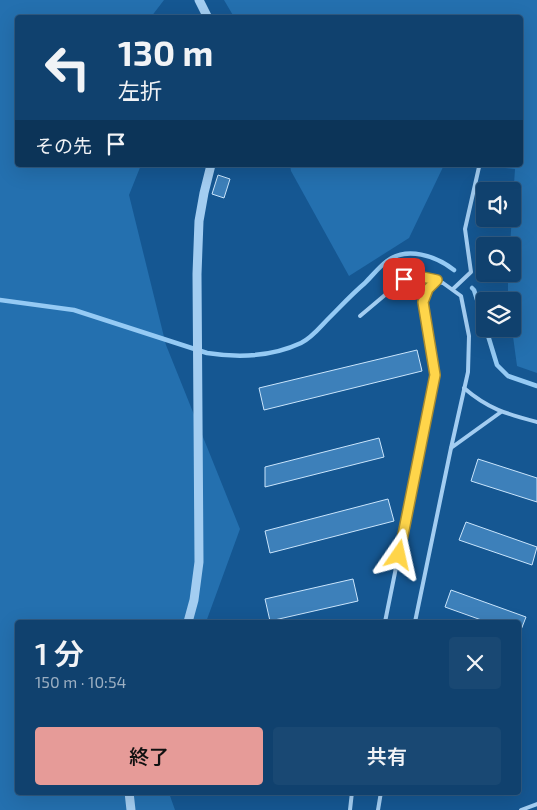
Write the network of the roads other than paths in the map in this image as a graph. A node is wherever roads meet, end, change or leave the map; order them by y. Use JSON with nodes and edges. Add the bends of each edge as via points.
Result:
{"nodes":[{"id":1,"x":199,"y":0,"type":"edge"},
{"id":2,"x":206,"y":15,"type":"edge"},
{"id":3,"x":211,"y":167,"type":"edge"},
{"id":4,"x":479,"y":167,"type":"dead end"},
{"id":5,"x":437,"y":280,"type":"junction"},
{"id":6,"x":453,"y":288,"type":"junction"},
{"id":7,"x":360,"y":316,"type":"dead end"},
{"id":8,"x":464,"y":388,"type":"junction"},
{"id":9,"x":501,"y":412,"type":"junction"},
{"id":10,"x":537,"y":422,"type":"edge"},
{"id":11,"x":451,"y":448,"type":"junction"},
{"id":12,"x":189,"y":620,"type":"edge"},
{"id":13,"x":386,"y":620,"type":"edge"},
{"id":14,"x":415,"y":620,"type":"edge"},
{"id":15,"x":129,"y":795,"type":"edge"},
{"id":16,"x":352,"y":795,"type":"edge"},
{"id":17,"x":380,"y":795,"type":"edge"},
{"id":18,"x":537,"y":804,"type":"edge"},
{"id":19,"x":131,"y":810,"type":"edge"},
{"id":20,"x":350,"y":810,"type":"edge"},
{"id":21,"x":378,"y":810,"type":"edge"},
{"id":22,"x":521,"y":810,"type":"edge"}],
"edges":[{"from":1,"to":2,"type":"street"},
{"from":3,"to":12,"type":"street","via":[[199,221],[199,562]]},
{"from":4,"to":6,"type":"lane","via":[[466,228],[471,272]]},
{"from":5,"to":6,"type":"lane"},
{"from":5,"to":7,"type":"lane","via":[[418,276],[404,279]]},
{"from":5,"to":13,"type":"lane","via":[[428,289],[423,302],[435,375]]},
{"from":6,"to":8,"type":"lane","via":[[461,296],[469,336]]},
{"from":8,"to":9,"type":"lane","via":[[482,403]]},
{"from":8,"to":11,"type":"lane"},
{"from":9,"to":10,"type":"lane"},
{"from":9,"to":11,"type":"lane"},
{"from":11,"to":14,"type":"lane"},
{"from":15,"to":19,"type":"street"},
{"from":16,"to":20,"type":"lane"},
{"from":17,"to":21,"type":"lane"},
{"from":18,"to":22,"type":"lane"}]}
